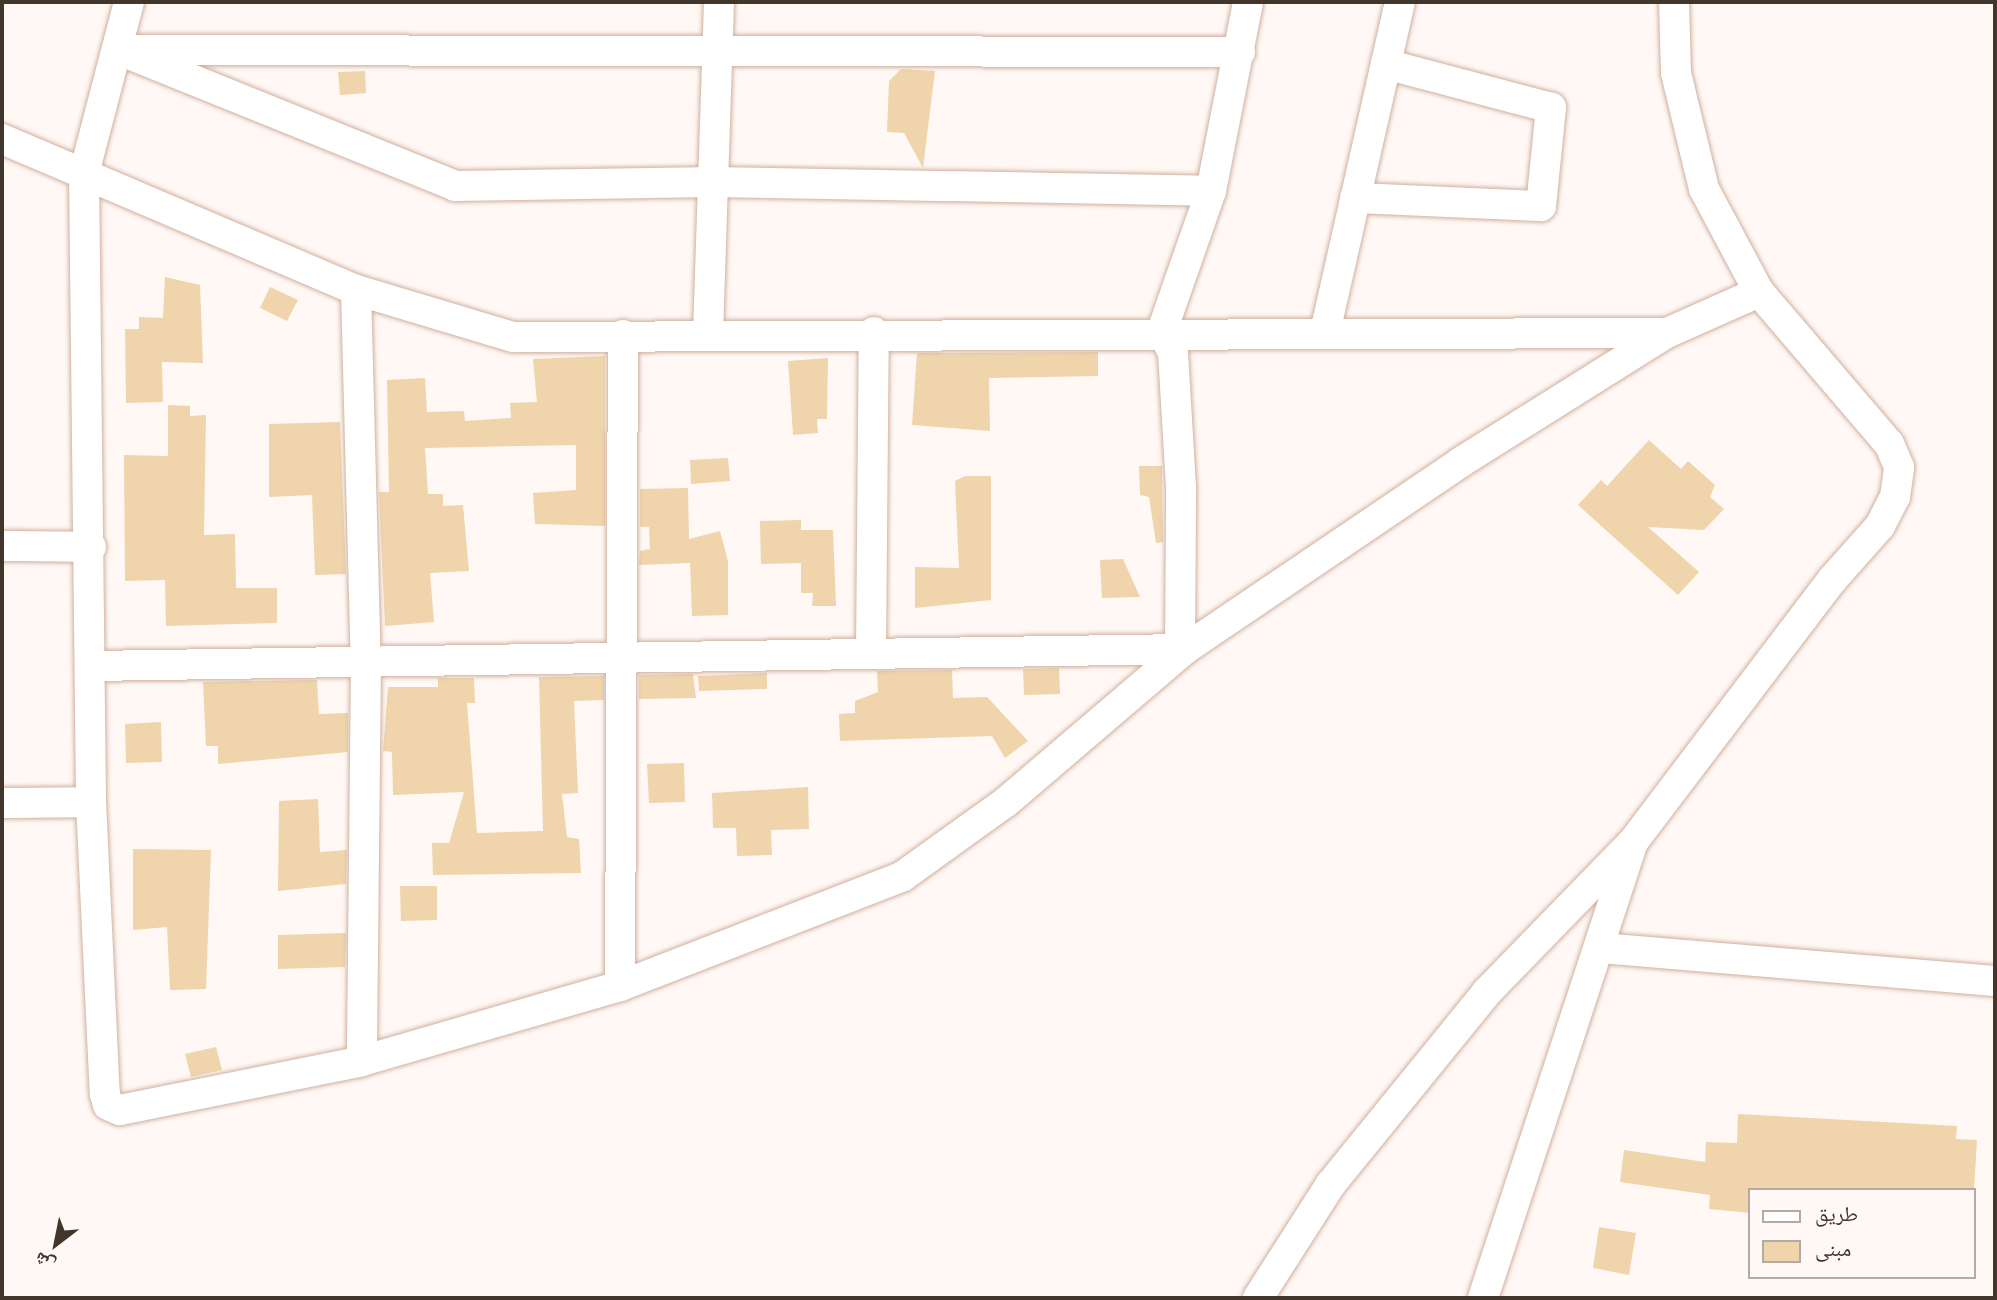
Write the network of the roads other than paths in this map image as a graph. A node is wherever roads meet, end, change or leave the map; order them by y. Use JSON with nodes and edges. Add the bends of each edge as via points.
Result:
{"nodes":[{"id":1,"x":129,"y":2,"type":"edge"},
{"id":2,"x":719,"y":2,"type":"edge"},
{"id":3,"x":1248,"y":2,"type":"edge"},
{"id":4,"x":1400,"y":2,"type":"edge"},
{"id":5,"x":1674,"y":2,"type":"edge"},
{"id":6,"x":119,"y":50,"type":"junction"},
{"id":7,"x":1240,"y":52,"type":"junction"},
{"id":8,"x":718,"y":55,"type":"junction"},
{"id":9,"x":1386,"y":64,"type":"junction"},
{"id":10,"x":2,"y":139,"type":"edge"},
{"id":11,"x":84,"y":173,"type":"junction"},
{"id":12,"x":713,"y":182,"type":"junction"},
{"id":13,"x":1211,"y":191,"type":"junction"},
{"id":14,"x":1355,"y":198,"type":"junction"},
{"id":15,"x":356,"y":290,"type":"junction"},
{"id":16,"x":1759,"y":292,"type":"junction"},
{"id":17,"x":1163,"y":331,"type":"junction"},
{"id":18,"x":874,"y":332,"type":"junction"},
{"id":19,"x":1325,"y":332,"type":"junction"},
{"id":20,"x":1667,"y":333,"type":"junction"},
{"id":21,"x":708,"y":334,"type":"junction"},
{"id":22,"x":623,"y":335,"type":"junction"},
{"id":23,"x":2,"y":546,"type":"edge"},
{"id":24,"x":92,"y":547,"type":"junction"},
{"id":25,"x":1182,"y":649,"type":"junction"},
{"id":26,"x":871,"y":653,"type":"junction"},
{"id":27,"x":623,"y":658,"type":"junction"},
{"id":28,"x":366,"y":664,"type":"junction"},
{"id":29,"x":90,"y":666,"type":"junction"},
{"id":30,"x":91,"y":802,"type":"junction"},
{"id":31,"x":2,"y":803,"type":"edge"},
{"id":32,"x":1633,"y":842,"type":"junction"},
{"id":33,"x":1601,"y":947,"type":"junction"},
{"id":34,"x":1995,"y":981,"type":"edge"},
{"id":35,"x":620,"y":986,"type":"junction"},
{"id":36,"x":362,"y":1060,"type":"junction"},
{"id":37,"x":1258,"y":1298,"type":"edge"},
{"id":38,"x":1483,"y":1298,"type":"edge"}],
"edges":[{"from":1,"to":6,"type":"street"},
{"from":2,"to":8,"type":"street"},
{"from":3,"to":7,"type":"street"},
{"from":4,"to":9,"type":"street"},
{"from":5,"to":16,"type":"street","via":[[1676,73],[1689,143],[1704,189]]},
{"from":6,"to":8,"type":"street"},
{"from":6,"to":11,"type":"street"},
{"from":6,"to":12,"type":"street","via":[[455,186]]},
{"from":7,"to":8,"type":"street"},
{"from":7,"to":13,"type":"street"},
{"from":8,"to":12,"type":"street"},
{"from":9,"to":14,"type":"street"},
{"from":9,"to":14,"type":"street","via":[[1550,108],[1541,206]]},
{"from":10,"to":11,"type":"street"},
{"from":11,"to":15,"type":"street"},
{"from":11,"to":24,"type":"street"},
{"from":12,"to":13,"type":"street"},
{"from":12,"to":21,"type":"street"},
{"from":13,"to":17,"type":"street"},
{"from":14,"to":19,"type":"street"},
{"from":15,"to":22,"type":"street","via":[[513,337]]},
{"from":15,"to":28,"type":"street"},
{"from":16,"to":20,"type":"street"},
{"from":16,"to":32,"type":"street","via":[[1889,444],[1899,480],[1880,526],[1832,580]]},
{"from":17,"to":18,"type":"street"},
{"from":17,"to":19,"type":"street"},
{"from":17,"to":25,"type":"street","via":[[1173,353],[1181,487]]},
{"from":18,"to":21,"type":"street"},
{"from":18,"to":26,"type":"street"},
{"from":19,"to":20,"type":"street"},
{"from":20,"to":25,"type":"street","via":[[1461,462]]},
{"from":21,"to":22,"type":"street"},
{"from":22,"to":27,"type":"street"},
{"from":23,"to":24,"type":"street"},
{"from":24,"to":29,"type":"street"},
{"from":25,"to":26,"type":"street"},
{"from":25,"to":35,"type":"street","via":[[941,854],[869,892]]},
{"from":26,"to":27,"type":"street"},
{"from":27,"to":28,"type":"street"},
{"from":27,"to":35,"type":"street"},
{"from":28,"to":29,"type":"street"},
{"from":28,"to":36,"type":"street"},
{"from":29,"to":30,"type":"street"},
{"from":30,"to":31,"type":"street"},
{"from":30,"to":36,"type":"street","via":[[108,1105],[125,1110]]},
{"from":32,"to":33,"type":"street"},
{"from":32,"to":37,"type":"street","via":[[1487,992],[1331,1184]]},
{"from":33,"to":34,"type":"street"},
{"from":33,"to":38,"type":"street"},
{"from":35,"to":36,"type":"street"}]}
